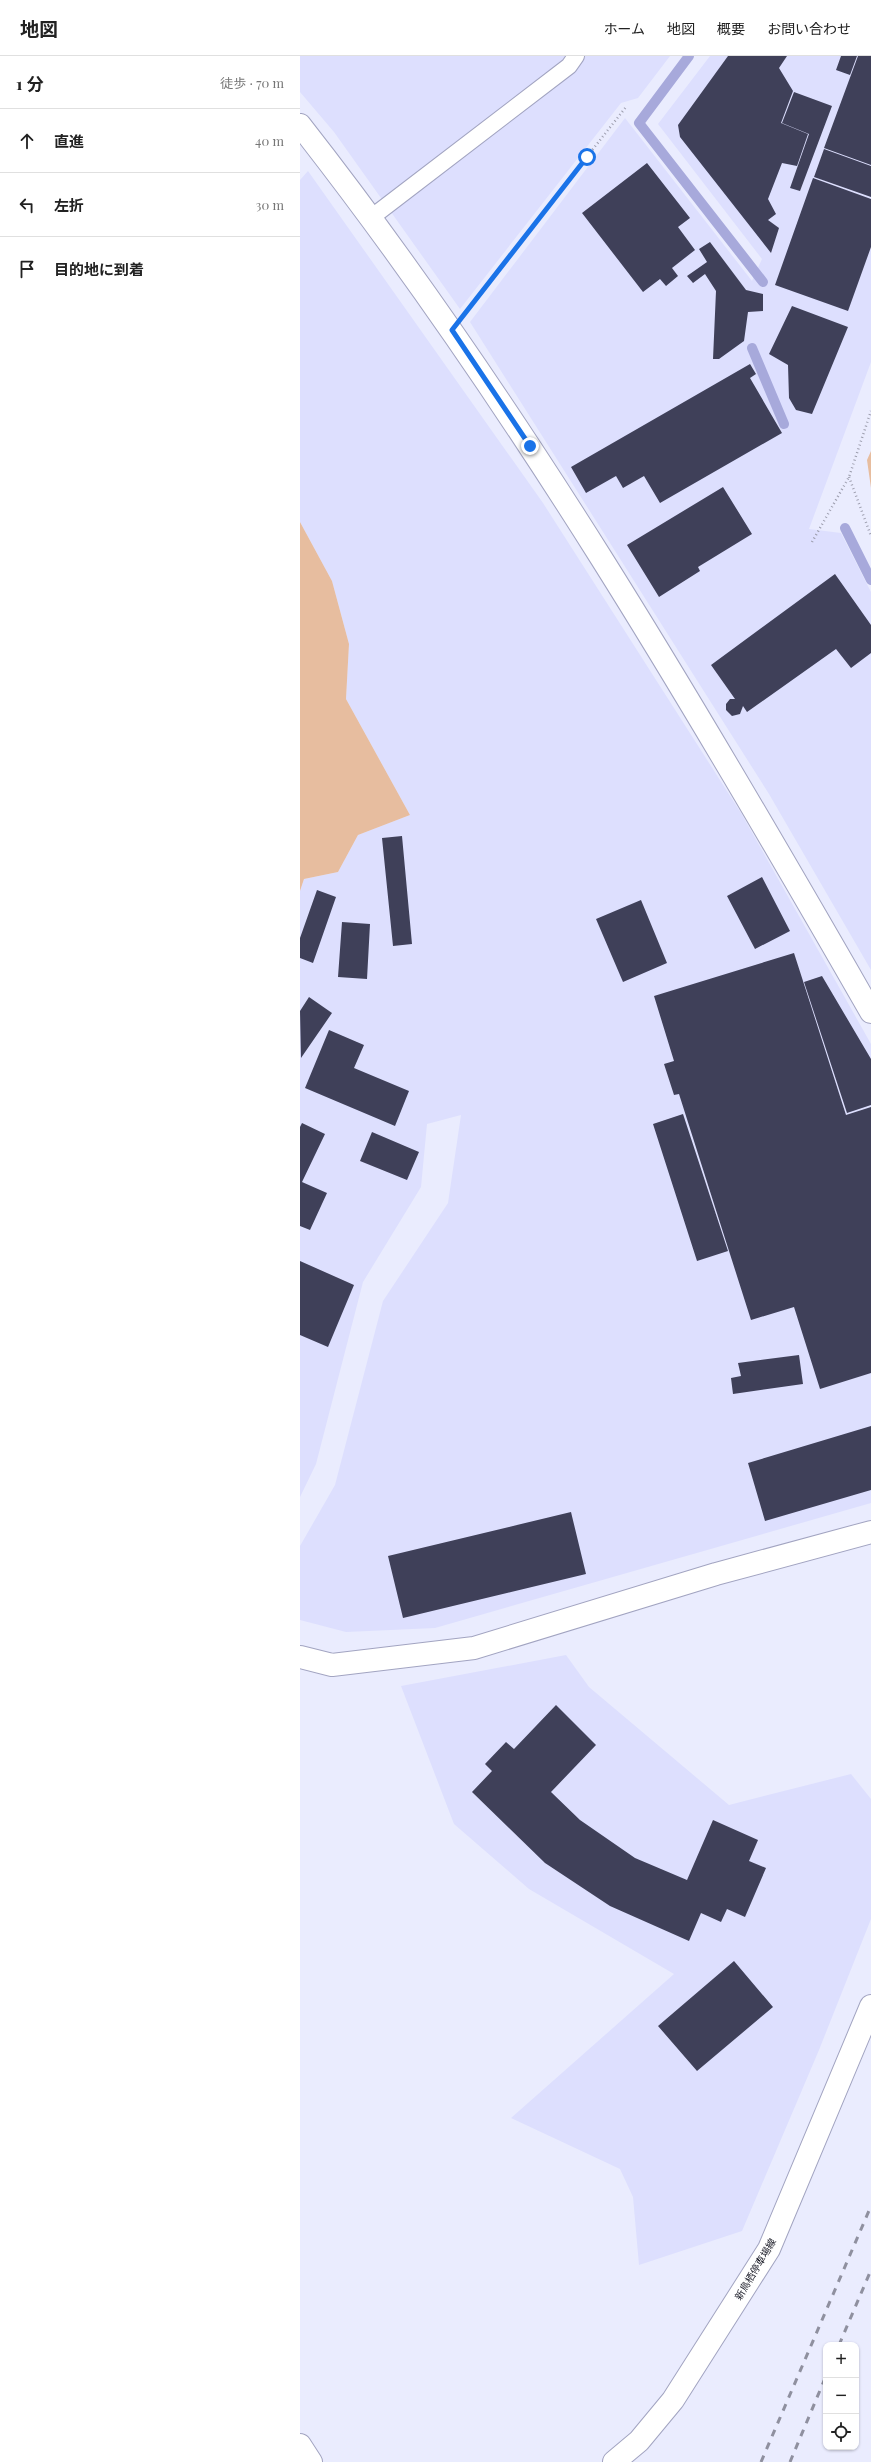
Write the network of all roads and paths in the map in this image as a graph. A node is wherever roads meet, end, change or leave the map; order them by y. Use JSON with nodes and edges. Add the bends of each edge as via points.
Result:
{"nodes":[{"id":1,"x":576,"y":56,"type":"edge"},
{"id":2,"x":626,"y":108,"type":"dead end"},
{"id":3,"x":300,"y":125,"type":"edge"},
{"id":4,"x":372,"y":217,"type":"junction"},
{"id":5,"x":452,"y":330,"type":"junction"},
{"id":6,"x":871,"y":411,"type":"edge"},
{"id":7,"x":849,"y":477,"type":"junction"},
{"id":8,"x":871,"y":536,"type":"edge"},
{"id":9,"x":812,"y":542,"type":"dead end"},
{"id":10,"x":871,"y":1012,"type":"edge"},
{"id":11,"x":871,"y":1532,"type":"edge"},
{"id":12,"x":300,"y":1658,"type":"edge"},
{"id":13,"x":871,"y":2006,"type":"edge"},
{"id":14,"x":300,"y":2445,"type":"edge"},
{"id":15,"x":311,"y":2462,"type":"edge"},
{"id":16,"x":614,"y":2462,"type":"edge"}],
"edges":[{"from":1,"to":4,"type":"lane","via":[[569,66]]},
{"from":2,"to":5,"type":"path"},
{"from":3,"to":4,"type":"street"},
{"from":4,"to":5,"type":"street"},
{"from":5,"to":10,"type":"street","via":[[568,506],[752,805]]},
{"from":6,"to":7,"type":"path"},
{"from":7,"to":8,"type":"path"},
{"from":7,"to":9,"type":"path"},
{"from":11,"to":12,"type":"street","via":[[716,1574],[474,1648],[332,1665]]},
{"from":13,"to":16,"type":"street","name":"新鳥栖停車場線","via":[[769,2248],[673,2400],[639,2441]]},
{"from":14,"to":15,"type":"street"}]}
